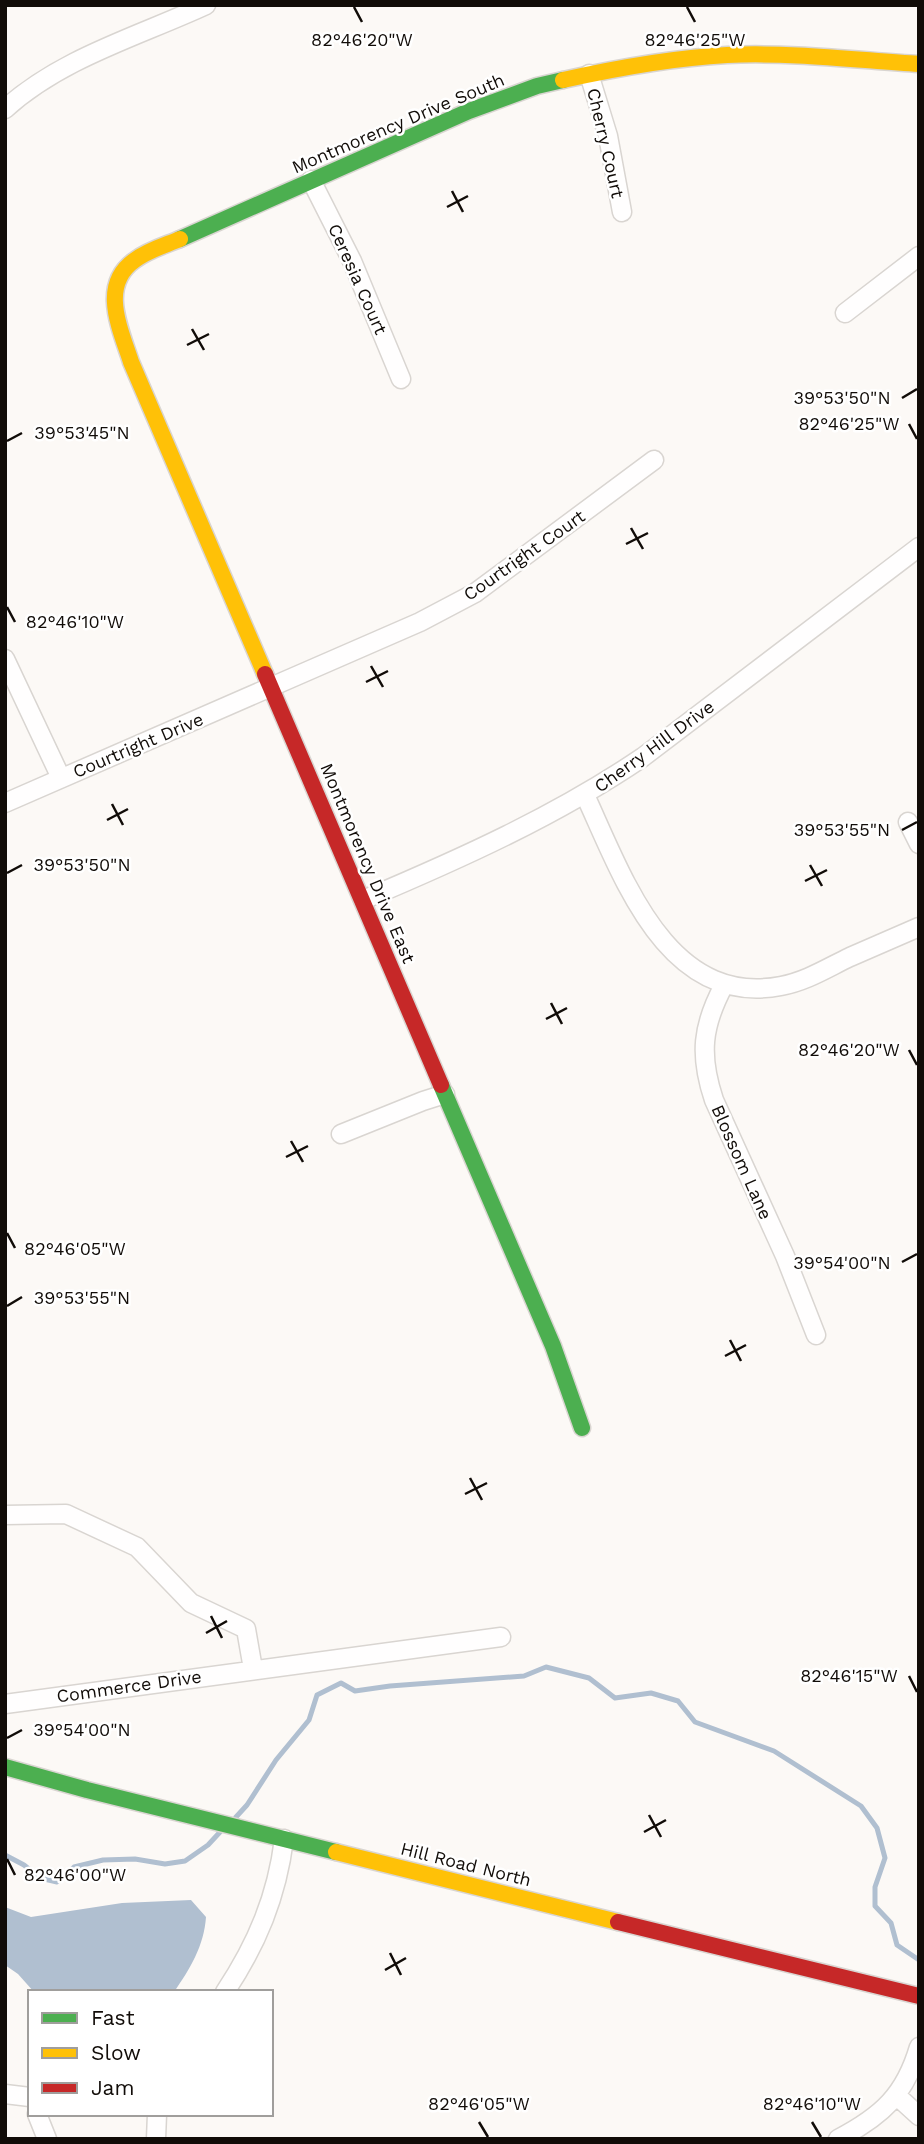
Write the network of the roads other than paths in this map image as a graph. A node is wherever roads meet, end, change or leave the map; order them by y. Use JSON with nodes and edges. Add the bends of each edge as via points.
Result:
{"nodes":[{"id":1,"x":206,"y":5,"type":"edge"},
{"id":2,"x":919,"y":64,"type":"edge"},
{"id":3,"x":589,"y":74,"type":"junction"},
{"id":4,"x":5,"y":109,"type":"edge"},
{"id":5,"x":311,"y":180,"type":"junction"},
{"id":6,"x":622,"y":212,"type":"dead end"},
{"id":7,"x":919,"y":257,"type":"edge"},
{"id":8,"x":845,"y":313,"type":"dead end"},
{"id":9,"x":119,"y":314,"type":"joint"},
{"id":10,"x":401,"y":379,"type":"dead end"},
{"id":11,"x":654,"y":460,"type":"dead end"},
{"id":12,"x":919,"y":547,"type":"edge"},
{"id":13,"x":5,"y":659,"type":"edge"},
{"id":14,"x":271,"y":688,"type":"junction"},
{"id":15,"x":61,"y":778,"type":"junction"},
{"id":16,"x":585,"y":795,"type":"junction"},
{"id":17,"x":5,"y":803,"type":"edge"},
{"id":18,"x":908,"y":822,"type":"dead end"},
{"id":19,"x":919,"y":844,"type":"edge"},
{"id":20,"x":363,"y":900,"type":"junction"},
{"id":21,"x":919,"y":927,"type":"edge"},
{"id":22,"x":724,"y":985,"type":"junction"},
{"id":23,"x":445,"y":1094,"type":"junction"},
{"id":24,"x":341,"y":1134,"type":"dead end"},
{"id":25,"x":816,"y":1335,"type":"dead end"},
{"id":26,"x":582,"y":1428,"type":"dead end"},
{"id":27,"x":5,"y":1515,"type":"edge"},
{"id":28,"x":501,"y":1637,"type":"dead end"},
{"id":29,"x":253,"y":1669,"type":"junction"},
{"id":30,"x":5,"y":1704,"type":"edge"},
{"id":31,"x":5,"y":1767,"type":"edge"},
{"id":32,"x":284,"y":1839,"type":"junction"},
{"id":33,"x":226,"y":1990,"type":"edge"},
{"id":34,"x":919,"y":1996,"type":"edge"},
{"id":35,"x":919,"y":2047,"type":"edge"},
{"id":36,"x":5,"y":2094,"type":"edge"},
{"id":37,"x":897,"y":2096,"type":"junction"},
{"id":38,"x":28,"y":2099,"type":"edge"},
{"id":39,"x":38,"y":2116,"type":"edge"},
{"id":40,"x":157,"y":2116,"type":"edge"},
{"id":41,"x":919,"y":2116,"type":"edge"},
{"id":42,"x":47,"y":2139,"type":"edge"},
{"id":43,"x":156,"y":2139,"type":"edge"},
{"id":44,"x":838,"y":2139,"type":"edge"}],
"edges":[{"from":1,"to":4,"type":"street","via":[[82,59],[23,93]]},
{"from":2,"to":3,"type":"street","name":"Montmorency Drive South","via":[[727,55]]},
{"from":3,"to":5,"type":"street","name":"Montmorency Drive South","via":[[505,97]]},
{"from":3,"to":6,"type":"street","name":"Cherry Court","via":[[608,135]]},
{"from":5,"to":9,"type":"street","name":"Montmorency Drive South","via":[[137,258],[115,283]]},
{"from":5,"to":10,"type":"street","name":"Ceresia Court","via":[[352,261]]},
{"from":7,"to":8,"type":"street"},
{"from":9,"to":14,"type":"street","name":"Montmorency Drive East","via":[[135,373]]},
{"from":11,"to":14,"type":"street","name":"Courtright Court","via":[[475,593]]},
{"from":12,"to":16,"type":"street","name":"Cherry Hill Drive","via":[[643,757]]},
{"from":13,"to":15,"type":"street"},
{"from":14,"to":15,"type":"street","name":"Courtright Drive"},
{"from":14,"to":20,"type":"street","name":"Montmorency Drive East"},
{"from":15,"to":17,"type":"street","name":"Courtright Drive"},
{"from":16,"to":20,"type":"street","name":"Cherry Hill Drive"},
{"from":16,"to":22,"type":"street","via":[[635,899],[656,931],[694,971]]},
{"from":18,"to":19,"type":"street"},
{"from":20,"to":23,"type":"street","name":"Montmorency Drive East"},
{"from":21,"to":22,"type":"street","via":[[794,982],[760,989]]},
{"from":22,"to":25,"type":"street","name":"Blossom Lane","via":[[706,1028],[706,1077]]},
{"from":23,"to":24,"type":"street"},
{"from":23,"to":26,"type":"street","name":"Montmorency Drive East"},
{"from":27,"to":29,"type":"street","via":[[66,1514],[137,1546],[191,1602],[246,1629]]},
{"from":28,"to":29,"type":"street","name":"Commerce Drive"},
{"from":29,"to":30,"type":"street","name":"Commerce Drive"},
{"from":31,"to":32,"type":"street","name":"Hill Road North"},
{"from":32,"to":33,"type":"street","via":[[277,1883],[261,1928]]},
{"from":32,"to":34,"type":"street","name":"Hill Road North"},
{"from":35,"to":37,"type":"street"},
{"from":36,"to":38,"type":"street"},
{"from":37,"to":41,"type":"street"},
{"from":37,"to":44,"type":"street","via":[[878,2115]]},
{"from":39,"to":42,"type":"street"},
{"from":40,"to":43,"type":"street"}]}
